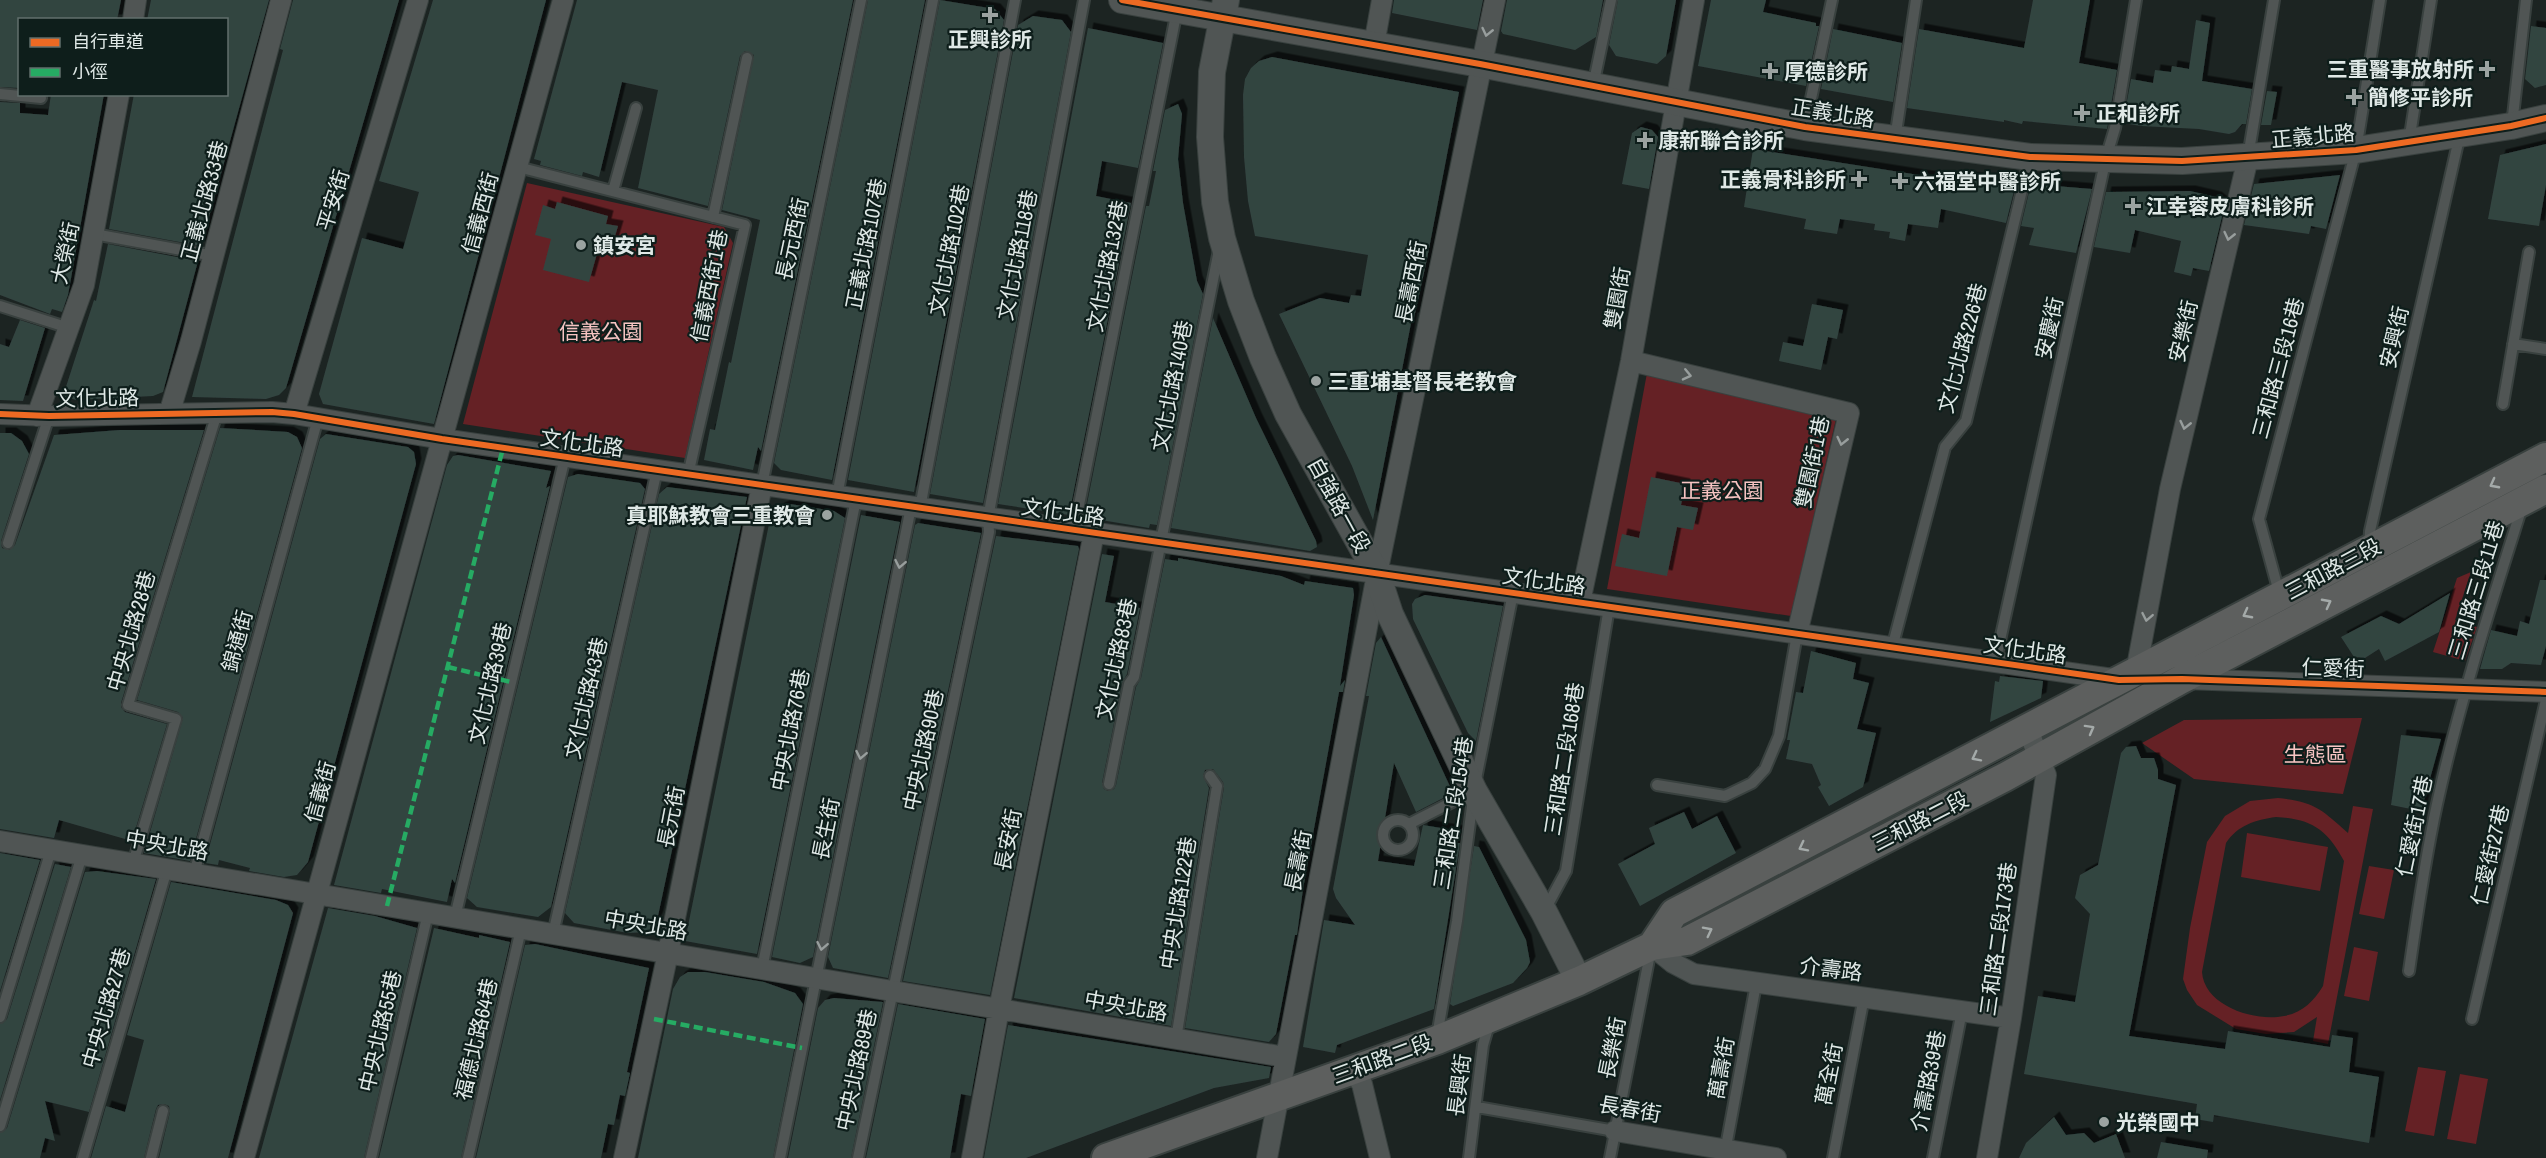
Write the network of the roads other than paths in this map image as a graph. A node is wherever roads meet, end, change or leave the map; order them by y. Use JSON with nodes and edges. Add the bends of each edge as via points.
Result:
{"nodes":[{"id":1,"x":136,"y":0,"type":"edge"},
{"id":2,"x":281,"y":0,"type":"edge"},
{"id":3,"x":418,"y":0,"type":"edge"},
{"id":4,"x":563,"y":0,"type":"edge"},
{"id":5,"x":861,"y":0,"type":"edge"},
{"id":6,"x":933,"y":0,"type":"edge"},
{"id":7,"x":1015,"y":0,"type":"edge"},
{"id":8,"x":1084,"y":0,"type":"edge"},
{"id":9,"x":1122,"y":0,"type":"edge"},
{"id":10,"x":1382,"y":0,"type":"edge"},
{"id":11,"x":1495,"y":0,"type":"edge"},
{"id":12,"x":1611,"y":0,"type":"edge"},
{"id":13,"x":1694,"y":0,"type":"edge"},
{"id":14,"x":1832,"y":0,"type":"edge"},
{"id":15,"x":1916,"y":0,"type":"edge"},
{"id":16,"x":2136,"y":0,"type":"edge"},
{"id":17,"x":2274,"y":0,"type":"edge"},
{"id":18,"x":2380,"y":0,"type":"edge"},
{"id":19,"x":2431,"y":0,"type":"edge"},
{"id":20,"x":2526,"y":0,"type":"edge"},
{"id":21,"x":1224,"y":9,"type":"edge"},
{"id":22,"x":1177,"y":10,"type":"junction"},
{"id":23,"x":133,"y":18,"type":"edge"},
{"id":24,"x":1374,"y":45,"type":"junction"},
{"id":25,"x":747,"y":58,"type":"dead end"},
{"id":26,"x":1480,"y":64,"type":"junction"},
{"id":27,"x":1593,"y":86,"type":"junction"},
{"id":28,"x":0,"y":94,"type":"edge"},
{"id":29,"x":18,"y":96,"type":"edge"},
{"id":30,"x":20,"y":96,"type":"edge"},
{"id":31,"x":119,"y":96,"type":"edge"},
{"id":32,"x":41,"y":98,"type":"dead end"},
{"id":33,"x":1677,"y":101,"type":"junction"},
{"id":34,"x":636,"y":108,"type":"dead end"},
{"id":35,"x":2546,"y":118,"type":"edge"},
{"id":36,"x":2511,"y":126,"type":"junction"},
{"id":37,"x":1806,"y":127,"type":"junction"},
{"id":38,"x":2460,"y":134,"type":"junction"},
{"id":39,"x":1895,"y":139,"type":"junction"},
{"id":40,"x":2409,"y":142,"type":"junction"},
{"id":41,"x":2356,"y":150,"type":"junction"},
{"id":42,"x":2030,"y":157,"type":"junction"},
{"id":43,"x":2106,"y":158,"type":"junction"},
{"id":44,"x":2248,"y":158,"type":"junction"},
{"id":45,"x":518,"y":167,"type":"junction"},
{"id":46,"x":613,"y":191,"type":"junction"},
{"id":47,"x":713,"y":217,"type":"junction"},
{"id":48,"x":94,"y":234,"type":"junction"},
{"id":49,"x":1222,"y":238,"type":"junction"},
{"id":50,"x":2529,"y":252,"type":"dead end"},
{"id":51,"x":214,"y":256,"type":"junction"},
{"id":52,"x":0,"y":306,"type":"edge"},
{"id":53,"x":69,"y":328,"type":"junction"},
{"id":54,"x":2513,"y":344,"type":"junction"},
{"id":55,"x":2546,"y":349,"type":"edge"},
{"id":56,"x":1630,"y":361,"type":"junction"},
{"id":57,"x":2503,"y":404,"type":"dead end"},
{"id":58,"x":217,"y":413,"type":"junction"},
{"id":59,"x":0,"y":414,"type":"edge"},
{"id":60,"x":169,"y":414,"type":"junction"},
{"id":61,"x":294,"y":414,"type":"junction"},
{"id":62,"x":43,"y":416,"type":"junction"},
{"id":63,"x":318,"y":418,"type":"junction"},
{"id":64,"x":442,"y":439,"type":"junction"},
{"id":65,"x":565,"y":457,"type":"junction"},
{"id":66,"x":2546,"y":457,"type":"edge"},
{"id":67,"x":657,"y":470,"type":"junction"},
{"id":68,"x":688,"y":475,"type":"junction"},
{"id":69,"x":762,"y":485,"type":"junction"},
{"id":70,"x":2535,"y":495,"type":"edge"},
{"id":71,"x":846,"y":497,"type":"junction"},
{"id":72,"x":916,"y":507,"type":"junction"},
{"id":73,"x":988,"y":518,"type":"junction"},
{"id":74,"x":1074,"y":530,"type":"junction"},
{"id":75,"x":1094,"y":533,"type":"junction"},
{"id":76,"x":8,"y":543,"type":"dead end"},
{"id":77,"x":1160,"y":543,"type":"junction"},
{"id":78,"x":2368,"y":550,"type":"junction"},
{"id":79,"x":1377,"y":574,"type":"junction"},
{"id":80,"x":1513,"y":593,"type":"junction"},
{"id":81,"x":2280,"y":596,"type":"junction"},
{"id":82,"x":1580,"y":602,"type":"junction"},
{"id":83,"x":1609,"y":607,"type":"junction"},
{"id":84,"x":1797,"y":634,"type":"junction"},
{"id":85,"x":1892,"y":648,"type":"junction"},
{"id":86,"x":1995,"y":663,"type":"junction"},
{"id":87,"x":2128,"y":676,"type":"junction"},
{"id":88,"x":2182,"y":679,"type":"junction"},
{"id":89,"x":2465,"y":690,"type":"junction"},
{"id":90,"x":2546,"y":692,"type":"edge"},
{"id":91,"x":2546,"y":700,"type":"edge"},
{"id":92,"x":2028,"y":730,"type":"junction"},
{"id":93,"x":2039,"y":757,"type":"junction"},
{"id":94,"x":1210,"y":776,"type":"dead end"},
{"id":95,"x":1109,"y":783,"type":"dead end"},
{"id":96,"x":1657,"y":785,"type":"dead end"},
{"id":97,"x":1474,"y":791,"type":"junction"},
{"id":98,"x":1409,"y":824,"type":"dead end"},
{"id":99,"x":0,"y":841,"type":"edge"},
{"id":100,"x":51,"y":850,"type":"junction"},
{"id":101,"x":82,"y":855,"type":"junction"},
{"id":102,"x":133,"y":863,"type":"junction"},
{"id":103,"x":167,"y":869,"type":"junction"},
{"id":104,"x":194,"y":874,"type":"junction"},
{"id":105,"x":316,"y":894,"type":"junction"},
{"id":106,"x":1544,"y":912,"type":"junction"},
{"id":107,"x":428,"y":913,"type":"junction"},
{"id":108,"x":455,"y":917,"type":"junction"},
{"id":109,"x":521,"y":928,"type":"junction"},
{"id":110,"x":552,"y":934,"type":"junction"},
{"id":111,"x":1652,"y":946,"type":"junction"},
{"id":112,"x":668,"y":953,"type":"junction"},
{"id":113,"x":762,"y":969,"type":"junction"},
{"id":114,"x":2409,"y":971,"type":"dead end"},
{"id":115,"x":816,"y":978,"type":"junction"},
{"id":116,"x":1579,"y":981,"type":"junction"},
{"id":117,"x":1756,"y":984,"type":"junction"},
{"id":118,"x":893,"y":991,"type":"junction"},
{"id":119,"x":1864,"y":997,"type":"junction"},
{"id":120,"x":999,"y":1009,"type":"junction"},
{"id":121,"x":1962,"y":1011,"type":"junction"},
{"id":122,"x":0,"y":1017,"type":"edge"},
{"id":123,"x":1491,"y":1018,"type":"junction"},
{"id":124,"x":2011,"y":1018,"type":"junction"},
{"id":125,"x":2472,"y":1019,"type":"dead end"},
{"id":126,"x":1176,"y":1039,"type":"junction"},
{"id":127,"x":1437,"y":1040,"type":"junction"},
{"id":128,"x":1285,"y":1057,"type":"junction"},
{"id":129,"x":1353,"y":1070,"type":"junction"},
{"id":130,"x":1277,"y":1097,"type":"junction"},
{"id":131,"x":1477,"y":1107,"type":"junction"},
{"id":132,"x":163,"y":1111,"type":"dead end"},
{"id":133,"x":0,"y":1126,"type":"edge"},
{"id":134,"x":1615,"y":1131,"type":"junction"},
{"id":135,"x":1725,"y":1154,"type":"edge"},
{"id":136,"x":83,"y":1158,"type":"edge"},
{"id":137,"x":151,"y":1158,"type":"edge"},
{"id":138,"x":244,"y":1158,"type":"edge"},
{"id":139,"x":371,"y":1158,"type":"edge"},
{"id":140,"x":468,"y":1158,"type":"edge"},
{"id":141,"x":624,"y":1158,"type":"edge"},
{"id":142,"x":780,"y":1158,"type":"edge"},
{"id":143,"x":858,"y":1158,"type":"edge"},
{"id":144,"x":972,"y":1158,"type":"edge"},
{"id":145,"x":1106,"y":1158,"type":"edge"},
{"id":146,"x":1267,"y":1158,"type":"edge"},
{"id":147,"x":1380,"y":1158,"type":"edge"},
{"id":148,"x":1469,"y":1158,"type":"edge"},
{"id":149,"x":1610,"y":1158,"type":"edge"},
{"id":150,"x":1776,"y":1158,"type":"edge"},
{"id":151,"x":1833,"y":1158,"type":"edge"},
{"id":152,"x":1933,"y":1158,"type":"edge"},
{"id":153,"x":1987,"y":1158,"type":"edge"}],
"edges":[{"from":1,"to":23,"type":"street"},
{"from":2,"to":51,"type":"street","name":"正義北路33巷"},
{"from":3,"to":61,"type":"street","name":"平安街"},
{"from":4,"to":45,"type":"street","name":"信義西街"},
{"from":5,"to":69,"type":"lane","name":"長元西街"},
{"from":6,"to":71,"type":"lane","name":"正義北路107巷"},
{"from":7,"to":72,"type":"lane","name":"文化北路102巷"},
{"from":8,"to":73,"type":"lane","name":"文化北路118巷"},
{"from":9,"to":22,"type":"street","name":"正義北路"},
{"from":10,"to":24,"type":"street"},
{"from":11,"to":26,"type":"street","name":"長壽西街","one_way":true},
{"from":12,"to":27,"type":"lane"},
{"from":13,"to":33,"type":"street","name":"雙園街"},
{"from":14,"to":37,"type":"lane"},
{"from":15,"to":39,"type":"lane"},
{"from":16,"to":43,"type":"lane","name":"安慶街","via":[[2115,129]]},
{"from":17,"to":44,"type":"lane","name":"安樂街"},
{"from":18,"to":41,"type":"lane","name":"三和路三段16巷"},
{"from":19,"to":40,"type":"lane"},
{"from":20,"to":36,"type":"lane"},
{"from":21,"to":22,"type":"street","name":"正義北路"},
{"from":21,"to":24,"type":"street","name":"正義北路"},
{"from":21,"to":49,"type":"street","name":"自強路一段","via":[[1212,72],[1210,137]]},
{"from":22,"to":74,"type":"lane","name":"文化北路132巷"},
{"from":24,"to":26,"type":"street","name":"正義北路"},
{"from":25,"to":47,"type":"lane"},
{"from":26,"to":27,"type":"street","name":"正義北路"},
{"from":26,"to":79,"type":"street","name":"長壽西街"},
{"from":27,"to":33,"type":"street","name":"正義北路"},
{"from":28,"to":29,"type":"lane"},
{"from":30,"to":32,"type":"lane"},
{"from":31,"to":48,"type":"street","name":"大榮街"},
{"from":33,"to":37,"type":"street","name":"正義北路"},
{"from":33,"to":56,"type":"street","name":"雙園街"},
{"from":34,"to":46,"type":"lane"},
{"from":35,"to":36,"type":"street","name":"正義北路"},
{"from":36,"to":38,"type":"street","name":"正義北路"},
{"from":37,"to":39,"type":"street","name":"正義北路"},
{"from":38,"to":40,"type":"street","name":"正義北路"},
{"from":38,"to":78,"type":"lane","name":"安興街"},
{"from":39,"to":42,"type":"street","name":"正義北路"},
{"from":40,"to":41,"type":"street","name":"正義北路"},
{"from":41,"to":44,"type":"street","name":"正義北路"},
{"from":41,"to":81,"type":"lane","name":"三和路三段16巷","via":[[2259,519]]},
{"from":42,"to":43,"type":"street","name":"正義北路"},
{"from":42,"to":85,"type":"lane","name":"文化北路226巷","via":[[1966,421],[1945,447]]},
{"from":43,"to":44,"type":"street","name":"正義北路"},
{"from":43,"to":86,"type":"lane","name":"安慶街"},
{"from":44,"to":87,"type":"street","name":"安樂街","one_way":true},
{"from":45,"to":46,"type":"lane","name":"信義西街1巷"},
{"from":45,"to":64,"type":"street","name":"信義西街"},
{"from":46,"to":47,"type":"lane","name":"信義西街1巷"},
{"from":47,"to":68,"type":"lane","name":"信義西街1巷","via":[[745,225]]},
{"from":48,"to":51,"type":"lane"},
{"from":48,"to":53,"type":"street","name":"大榮街","via":[[84,285]]},
{"from":49,"to":77,"type":"lane","name":"文化北路140巷"},
{"from":49,"to":79,"type":"street","name":"自強路一段","via":[[1248,320],[1288,414]]},
{"from":50,"to":54,"type":"lane"},
{"from":51,"to":60,"type":"street","name":"正義北路33巷"},
{"from":52,"to":53,"type":"lane"},
{"from":53,"to":62,"type":"street","name":"大榮街"},
{"from":54,"to":55,"type":"lane"},
{"from":54,"to":57,"type":"lane"},
{"from":56,"to":82,"type":"street","name":"雙園街"},
{"from":56,"to":84,"type":"street","name":"雙園街1巷","one_way":true,"via":[[1849,413]]},
{"from":58,"to":60,"type":"street","name":"文化北路"},
{"from":58,"to":61,"type":"street","name":"文化北路"},
{"from":58,"to":102,"type":"lane","name":"中央北路28巷","via":[[128,705],[176,719]]},
{"from":59,"to":62,"type":"street","name":"文化北路"},
{"from":60,"to":62,"type":"street","name":"文化北路"},
{"from":61,"to":63,"type":"street","name":"文化北路"},
{"from":62,"to":76,"type":"lane"},
{"from":63,"to":64,"type":"street","name":"文化北路"},
{"from":63,"to":104,"type":"lane","name":"錦通街"},
{"from":64,"to":65,"type":"street","name":"文化北路"},
{"from":64,"to":105,"type":"street","name":"信義街"},
{"from":65,"to":67,"type":"street","name":"文化北路"},
{"from":65,"to":108,"type":"lane","name":"文化北路39巷"},
{"from":66,"to":78,"type":"main road","name":"三和路三段","one_way":true},
{"from":67,"to":68,"type":"street","name":"文化北路"},
{"from":67,"to":110,"type":"lane","name":"文化北路43巷"},
{"from":68,"to":69,"type":"street","name":"文化北路"},
{"from":69,"to":71,"type":"street","name":"文化北路"},
{"from":69,"to":112,"type":"street","name":"長元街"},
{"from":88,"to":70,"type":"main road","name":"三和路三段","one_way":true},
{"from":70,"to":89,"type":"lane","name":"三和路三段11巷"},
{"from":71,"to":72,"type":"street","name":"文化北路"},
{"from":71,"to":113,"type":"lane","name":"中央北路76巷"},
{"from":72,"to":73,"type":"street","name":"文化北路"},
{"from":72,"to":115,"type":"lane","name":"長生街","one_way":true},
{"from":73,"to":74,"type":"street","name":"文化北路"},
{"from":73,"to":118,"type":"lane","name":"中央北路90巷","via":[[989,532]]},
{"from":74,"to":75,"type":"street","name":"文化北路"},
{"from":75,"to":77,"type":"street","name":"文化北路"},
{"from":75,"to":120,"type":"street","name":"長安街"},
{"from":77,"to":79,"type":"street","name":"文化北路"},
{"from":77,"to":95,"type":"lane","name":"文化北路83巷"},
{"from":78,"to":81,"type":"main road","name":"三和路三段"},
{"from":79,"to":80,"type":"street","name":"文化北路"},
{"from":79,"to":97,"type":"street","name":"自強路一段","via":[[1390,614]]},
{"from":79,"to":128,"type":"street","name":"長壽街"},
{"from":80,"to":82,"type":"street","name":"文化北路"},
{"from":80,"to":97,"type":"lane","name":"三和路二段154巷"},
{"from":81,"to":87,"type":"main road","name":"三和路三段","one_way":true},
{"from":82,"to":83,"type":"street","name":"文化北路"},
{"from":83,"to":84,"type":"street","name":"文化北路"},
{"from":83,"to":106,"type":"lane","name":"三和路二段168巷","via":[[1566,871]]},
{"from":84,"to":85,"type":"street","name":"文化北路"},
{"from":84,"to":96,"type":"lane","via":[[1779,736],[1765,769],[1752,783],[1725,796]]},
{"from":85,"to":86,"type":"street","name":"文化北路"},
{"from":86,"to":87,"type":"street","name":"文化北路"},
{"from":87,"to":88,"type":"street","name":"仁愛街"},
{"from":87,"to":92,"type":"main road","name":"三和路二段"},
{"from":88,"to":89,"type":"street","name":"仁愛街"},
{"from":93,"to":88,"type":"main road","name":"三和路二段","one_way":true},
{"from":89,"to":90,"type":"street","name":"仁愛街"},
{"from":89,"to":114,"type":"lane","name":"仁愛街17巷","via":[[2424,866]]},
{"from":91,"to":125,"type":"lane","name":"仁愛街27巷"},
{"from":92,"to":93,"type":"street","name":"三和路二段173巷"},
{"from":92,"to":111,"type":"main road","name":"三和路二段","one_way":true,"via":[[1674,913]]},
{"from":111,"to":93,"type":"main road","name":"三和路二段","one_way":true,"via":[[1688,941]]},
{"from":93,"to":124,"type":"street","name":"三和路二段173巷","via":[[2046,775]]},
{"from":94,"to":126,"type":"lane","name":"中央北路122巷","via":[[1217,786]]},
{"from":97,"to":98,"type":"lane"},
{"from":97,"to":106,"type":"street","name":"自強路一段"},
{"from":97,"to":127,"type":"lane","name":"三和路二段154巷"},
{"from":99,"to":100,"type":"street","name":"中央北路"},
{"from":100,"to":101,"type":"street","name":"中央北路"},
{"from":100,"to":122,"type":"lane"},
{"from":101,"to":102,"type":"street","name":"中央北路"},
{"from":101,"to":133,"type":"lane"},
{"from":102,"to":103,"type":"street","name":"中央北路"},
{"from":103,"to":104,"type":"street","name":"中央北路"},
{"from":103,"to":136,"type":"lane","name":"中央北路27巷"},
{"from":104,"to":105,"type":"street","name":"中央北路"},
{"from":105,"to":107,"type":"street","name":"中央北路"},
{"from":105,"to":138,"type":"street","name":"信義街"},
{"from":106,"to":116,"type":"street","name":"自強路一段"},
{"from":107,"to":108,"type":"street","name":"中央北路"},
{"from":107,"to":139,"type":"lane","name":"中央北路55巷"},
{"from":108,"to":109,"type":"street","name":"中央北路"},
{"from":109,"to":110,"type":"street","name":"中央北路"},
{"from":109,"to":140,"type":"lane","name":"福德北路64巷"},
{"from":110,"to":112,"type":"street","name":"中央北路"},
{"from":111,"to":116,"type":"main road","name":"三和路二段"},
{"from":111,"to":117,"type":"street","name":"介壽路","via":[[1694,974]]},
{"from":111,"to":134,"type":"lane","name":"長樂街"},
{"from":112,"to":113,"type":"street","name":"中央北路"},
{"from":112,"to":141,"type":"street","name":"長元街"},
{"from":113,"to":115,"type":"street","name":"中央北路"},
{"from":115,"to":118,"type":"street","name":"中央北路"},
{"from":115,"to":142,"type":"lane","name":"長生街"},
{"from":116,"to":123,"type":"main road","name":"三和路二段"},
{"from":117,"to":119,"type":"street","name":"介壽路"},
{"from":117,"to":135,"type":"lane","name":"萬壽街"},
{"from":118,"to":120,"type":"street","name":"中央北路"},
{"from":118,"to":143,"type":"lane","name":"中央北路89巷"},
{"from":119,"to":121,"type":"street","name":"介壽路"},
{"from":119,"to":151,"type":"lane","name":"萬全街"},
{"from":120,"to":126,"type":"street","name":"中央北路"},
{"from":120,"to":144,"type":"street","name":"長安街"},
{"from":121,"to":124,"type":"street","name":"介壽路"},
{"from":121,"to":152,"type":"lane","name":"介壽路39巷"},
{"from":123,"to":127,"type":"main road","name":"三和路二段"},
{"from":123,"to":131,"type":"lane","name":"長興街","via":[[1483,1045]]},
{"from":124,"to":153,"type":"street","name":"三和路二段173巷"},
{"from":126,"to":128,"type":"street","name":"中央北路"},
{"from":127,"to":129,"type":"main road","name":"三和路二段"},
{"from":128,"to":130,"type":"street","name":"長壽街"},
{"from":129,"to":130,"type":"main road","name":"三和路二段"},
{"from":129,"to":147,"type":"street","via":[[1362,1084]]},
{"from":130,"to":145,"type":"main road","name":"三和路二段"},
{"from":130,"to":146,"type":"street","name":"長壽街"},
{"from":131,"to":134,"type":"lane","name":"長春街"},
{"from":131,"to":148,"type":"lane","name":"長興街"},
{"from":132,"to":137,"type":"lane"},
{"from":134,"to":135,"type":"street","name":"長春街"},
{"from":134,"to":149,"type":"lane","name":"長樂街"},
{"from":135,"to":150,"type":"street","name":"長春街"}]}
